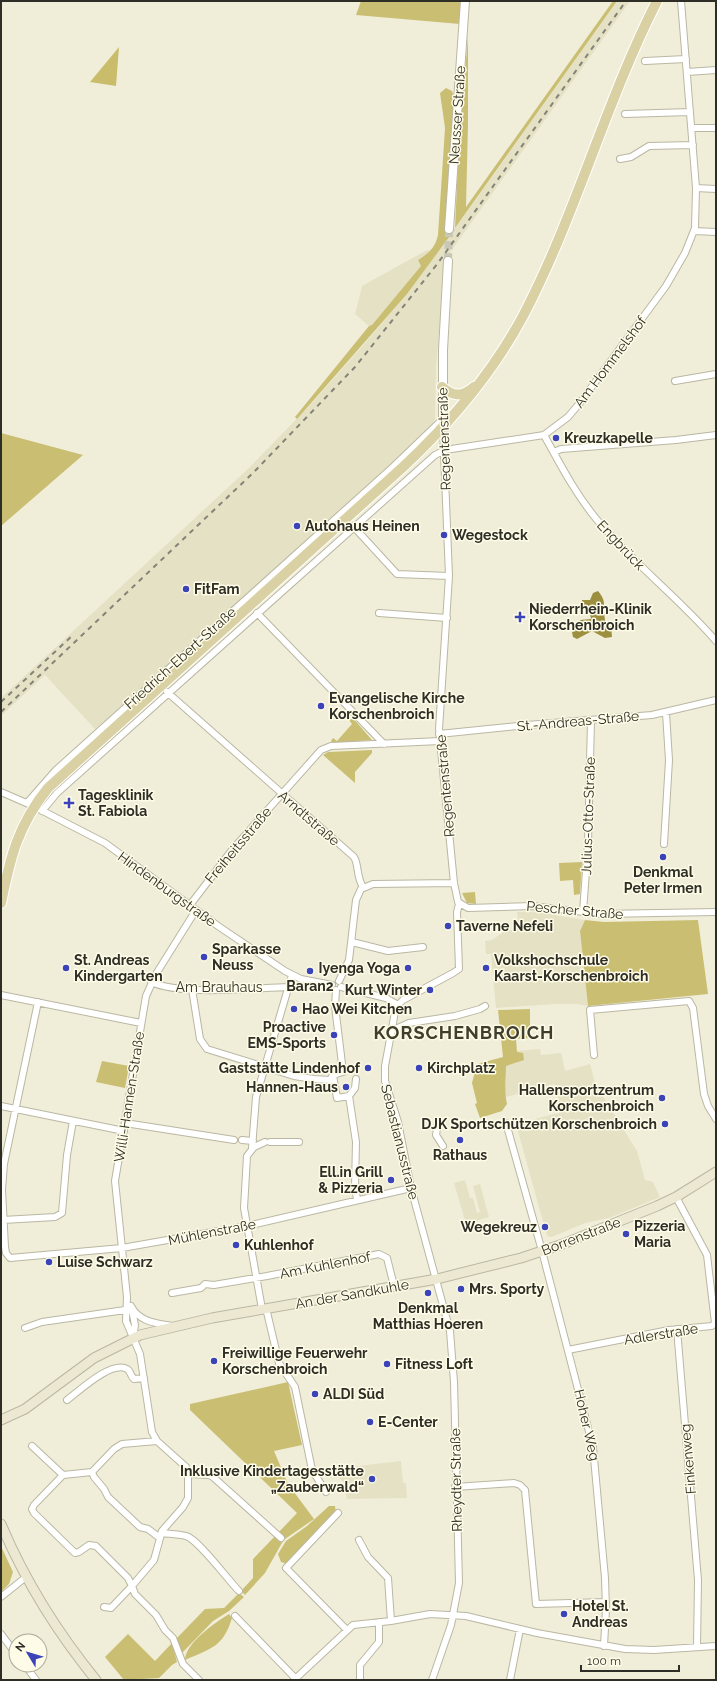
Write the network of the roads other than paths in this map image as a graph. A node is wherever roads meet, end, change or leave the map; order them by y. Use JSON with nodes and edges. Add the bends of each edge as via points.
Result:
{"nodes":[{"id":1,"x":465,"y":1,"type":"edge"},
{"id":2,"x":657,"y":1,"type":"edge"},
{"id":3,"x":681,"y":1,"type":"edge"},
{"id":4,"x":686,"y":59,"type":"junction"},
{"id":5,"x":645,"y":61,"type":"dead end"},
{"id":6,"x":716,"y":70,"type":"edge"},
{"id":7,"x":687,"y":72,"type":"junction"},
{"id":8,"x":690,"y":112,"type":"junction"},
{"id":9,"x":626,"y":114,"type":"dead end"},
{"id":10,"x":692,"y":128,"type":"junction"},
{"id":11,"x":716,"y":128,"type":"edge"},
{"id":12,"x":693,"y":144,"type":"junction"},
{"id":13,"x":620,"y":159,"type":"dead end"},
{"id":14,"x":696,"y":188,"type":"junction"},
{"id":15,"x":716,"y":189,"type":"edge"},
{"id":16,"x":450,"y":229,"type":"tunnel mouth"},
{"id":17,"x":694,"y":231,"type":"junction"},
{"id":18,"x":716,"y":232,"type":"edge"},
{"id":19,"x":448,"y":260,"type":"tunnel mouth"},
{"id":20,"x":716,"y":374,"type":"edge"},
{"id":21,"x":675,"y":381,"type":"dead end"},
{"id":22,"x":480,"y":382,"type":"junction"},
{"id":23,"x":442,"y":387,"type":"junction"},
{"id":24,"x":443,"y":423,"type":"junction"},
{"id":25,"x":544,"y":435,"type":"junction"},
{"id":26,"x":716,"y":435,"type":"edge"},
{"id":27,"x":445,"y":450,"type":"junction"},
{"id":28,"x":554,"y":452,"type":"junction"},
{"id":29,"x":353,"y":526,"type":"junction"},
{"id":30,"x":449,"y":576,"type":"junction"},
{"id":31,"x":257,"y":612,"type":"junction"},
{"id":32,"x":379,"y":614,"type":"dead end"},
{"id":33,"x":447,"y":618,"type":"junction"},
{"id":34,"x":716,"y":641,"type":"edge"},
{"id":35,"x":167,"y":692,"type":"junction"},
{"id":36,"x":716,"y":700,"type":"edge"},
{"id":37,"x":666,"y":713,"type":"junction"},
{"id":38,"x":591,"y":721,"type":"junction"},
{"id":39,"x":439,"y":734,"type":"junction"},
{"id":40,"x":440,"y":741,"type":"junction"},
{"id":41,"x":384,"y":744,"type":"junction"},
{"id":42,"x":1,"y":792,"type":"edge"},
{"id":43,"x":282,"y":794,"type":"junction"},
{"id":44,"x":34,"y":807,"type":"junction"},
{"id":45,"x":664,"y":844,"type":"dead end"},
{"id":46,"x":454,"y":882,"type":"junction"},
{"id":47,"x":363,"y":887,"type":"junction"},
{"id":48,"x":1,"y":903,"type":"edge"},
{"id":49,"x":459,"y":904,"type":"junction"},
{"id":50,"x":190,"y":905,"type":"junction"},
{"id":51,"x":196,"y":910,"type":"junction"},
{"id":52,"x":583,"y":912,"type":"junction"},
{"id":53,"x":716,"y":912,"type":"edge"},
{"id":54,"x":352,"y":942,"type":"junction"},
{"id":55,"x":423,"y":947,"type":"dead end"},
{"id":56,"x":292,"y":975,"type":"junction"},
{"id":57,"x":151,"y":982,"type":"junction"},
{"id":58,"x":288,"y":987,"type":"junction"},
{"id":59,"x":337,"y":988,"type":"junction"},
{"id":60,"x":192,"y":989,"type":"junction"},
{"id":61,"x":1,"y":995,"type":"edge"},
{"id":62,"x":38,"y":1002,"type":"junction"},
{"id":63,"x":398,"y":1005,"type":"junction"},
{"id":64,"x":485,"y":1006,"type":"dead end"},
{"id":65,"x":140,"y":1023,"type":"junction"},
{"id":66,"x":391,"y":1031,"type":"junction"},
{"id":67,"x":594,"y":1055,"type":"dead end"},
{"id":68,"x":264,"y":1068,"type":"junction"},
{"id":69,"x":333,"y":1075,"type":"junction"},
{"id":70,"x":356,"y":1079,"type":"dead end"},
{"id":71,"x":349,"y":1096,"type":"junction"},
{"id":72,"x":1,"y":1106,"type":"edge"},
{"id":73,"x":14,"y":1109,"type":"junction"},
{"id":74,"x":716,"y":1119,"type":"edge"},
{"id":75,"x":74,"y":1121,"type":"junction"},
{"id":76,"x":438,"y":1122,"type":"dead end"},
{"id":77,"x":125,"y":1123,"type":"junction"},
{"id":78,"x":506,"y":1123,"type":"dead end"},
{"id":79,"x":124,"y":1131,"type":"junction"},
{"id":80,"x":234,"y":1140,"type":"dead end"},
{"id":81,"x":242,"y":1140,"type":"dead end"},
{"id":82,"x":253,"y":1141,"type":"junction"},
{"id":83,"x":299,"y":1142,"type":"dead end"},
{"id":84,"x":443,"y":1146,"type":"dead end"},
{"id":85,"x":252,"y":1148,"type":"junction"},
{"id":86,"x":716,"y":1172,"type":"edge"},
{"id":87,"x":411,"y":1188,"type":"junction"},
{"id":88,"x":676,"y":1197,"type":"junction"},
{"id":89,"x":357,"y":1200,"type":"junction"},
{"id":90,"x":3,"y":1220,"type":"junction"},
{"id":91,"x":247,"y":1226,"type":"junction"},
{"id":92,"x":122,"y":1248,"type":"junction"},
{"id":93,"x":542,"y":1251,"type":"junction"},
{"id":94,"x":256,"y":1278,"type":"junction"},
{"id":95,"x":437,"y":1279,"type":"junction"},
{"id":96,"x":394,"y":1286,"type":"junction"},
{"id":97,"x":172,"y":1294,"type":"dead end"},
{"id":98,"x":129,"y":1309,"type":"junction"},
{"id":99,"x":264,"y":1309,"type":"junction"},
{"id":100,"x":172,"y":1326,"type":"junction"},
{"id":101,"x":26,"y":1328,"type":"dead end"},
{"id":102,"x":677,"y":1329,"type":"junction"},
{"id":103,"x":133,"y":1338,"type":"junction"},
{"id":104,"x":568,"y":1350,"type":"junction"},
{"id":105,"x":144,"y":1378,"type":"junction"},
{"id":106,"x":68,"y":1400,"type":"dead end"},
{"id":107,"x":21,"y":1411,"type":"junction"},
{"id":108,"x":1,"y":1420,"type":"edge"},
{"id":109,"x":1,"y":1425,"type":"edge"},
{"id":110,"x":157,"y":1441,"type":"junction"},
{"id":111,"x":32,"y":1446,"type":"dead end"},
{"id":112,"x":92,"y":1472,"type":"junction"},
{"id":113,"x":188,"y":1474,"type":"junction"},
{"id":114,"x":63,"y":1475,"type":"junction"},
{"id":115,"x":455,"y":1487,"type":"junction"},
{"id":116,"x":326,"y":1492,"type":"dead end"},
{"id":117,"x":338,"y":1513,"type":"dead end"},
{"id":118,"x":1,"y":1524,"type":"edge"},
{"id":119,"x":160,"y":1536,"type":"junction"},
{"id":120,"x":281,"y":1538,"type":"dead end"},
{"id":121,"x":359,"y":1540,"type":"dead end"},
{"id":122,"x":26,"y":1577,"type":"junction"},
{"id":123,"x":132,"y":1586,"type":"junction"},
{"id":124,"x":239,"y":1591,"type":"dead end"},
{"id":125,"x":1,"y":1597,"type":"edge"},
{"id":126,"x":606,"y":1602,"type":"junction"},
{"id":127,"x":104,"y":1607,"type":"dead end"},
{"id":128,"x":454,"y":1614,"type":"junction"},
{"id":129,"x":235,"y":1616,"type":"dead end"},
{"id":130,"x":391,"y":1621,"type":"junction"},
{"id":131,"x":379,"y":1622,"type":"junction"},
{"id":132,"x":346,"y":1629,"type":"junction"},
{"id":133,"x":520,"y":1629,"type":"junction"},
{"id":134,"x":1,"y":1634,"type":"edge"},
{"id":135,"x":8,"y":1643,"type":"edge"},
{"id":136,"x":604,"y":1646,"type":"junction"},
{"id":137,"x":716,"y":1646,"type":"edge"},
{"id":138,"x":697,"y":1647,"type":"junction"},
{"id":139,"x":96,"y":1680,"type":"edge"},
{"id":140,"x":198,"y":1680,"type":"edge"},
{"id":141,"x":296,"y":1680,"type":"edge"},
{"id":142,"x":360,"y":1680,"type":"edge"},
{"id":143,"x":432,"y":1680,"type":"edge"},
{"id":144,"x":510,"y":1680,"type":"edge"}],
"edges":[{"from":1,"to":16,"type":"street","name":"Neusser Straße"},
{"from":2,"to":22,"type":"main road","via":[[619,83],[542,277],[513,333]]},
{"from":3,"to":4,"type":"street","name":"Am Hommelshof"},
{"from":4,"to":5,"type":"street"},
{"from":4,"to":7,"type":"street","name":"Am Hommelshof"},
{"from":6,"to":7,"type":"street"},
{"from":7,"to":8,"type":"street","name":"Am Hommelshof"},
{"from":8,"to":9,"type":"street"},
{"from":8,"to":10,"type":"street","name":"Am Hommelshof"},
{"from":10,"to":11,"type":"street"},
{"from":10,"to":12,"type":"street","name":"Am Hommelshof"},
{"from":12,"to":13,"type":"street","via":[[649,146],[631,157]]},
{"from":12,"to":14,"type":"street","name":"Am Hommelshof"},
{"from":14,"to":15,"type":"street"},
{"from":14,"to":17,"type":"street","name":"Am Hommelshof"},
{"from":17,"to":18,"type":"street"},
{"from":17,"to":25,"type":"street","name":"Am Hommelshof","via":[[671,280],[613,359],[573,411]]},
{"from":19,"to":23,"type":"street","name":"Regentenstraße"},
{"from":20,"to":21,"type":"street"},
{"from":22,"to":23,"type":"main road","via":[[459,395],[452,394]]},
{"from":22,"to":24,"type":"main road"},
{"from":23,"to":24,"type":"street","name":"Regentenstraße"},
{"from":24,"to":27,"type":"street","name":"Regentenstraße"},
{"from":24,"to":44,"type":"main road","via":[[396,474],[60,776]]},
{"from":25,"to":27,"type":"street"},
{"from":25,"to":28,"type":"street","name":"Engbrück"},
{"from":26,"to":28,"type":"street","via":[[560,449]]},
{"from":27,"to":29,"type":"street","name":"Friedrich-Ebert-Straße","via":[[435,454]]},
{"from":27,"to":30,"type":"street","name":"Regentenstraße"},
{"from":28,"to":34,"type":"street","name":"Engbrück","via":[[578,494],[598,522]]},
{"from":29,"to":30,"type":"street","via":[[396,574]]},
{"from":29,"to":31,"type":"street","name":"Friedrich-Ebert-Straße"},
{"from":30,"to":33,"type":"street","name":"Regentenstraße"},
{"from":31,"to":35,"type":"street","name":"Friedrich-Ebert-Straße"},
{"from":31,"to":41,"type":"street"},
{"from":32,"to":33,"type":"street"},
{"from":33,"to":39,"type":"street","name":"Regentenstraße"},
{"from":35,"to":43,"type":"street","name":"Arndtstraße"},
{"from":35,"to":44,"type":"street","name":"Friedrich-Ebert-Straße","via":[[57,793]]},
{"from":36,"to":37,"type":"street","name":"St.-Andreas-Straße"},
{"from":37,"to":38,"type":"street","name":"St.-Andreas-Straße"},
{"from":37,"to":45,"type":"street","via":[[669,760]]},
{"from":38,"to":39,"type":"street","name":"St.-Andreas-Straße"},
{"from":38,"to":52,"type":"street","name":"Julius-Otto-Straße"},
{"from":39,"to":40,"type":"street","name":"Regentenstraße"},
{"from":40,"to":41,"type":"street","name":"Freiheitsstraße"},
{"from":40,"to":46,"type":"street","name":"Regentenstraße"},
{"from":41,"to":43,"type":"street","name":"Freiheitsstraße","via":[[324,748]]},
{"from":42,"to":44,"type":"street","name":"Hindenburgstraße"},
{"from":43,"to":47,"type":"street","name":"Arndtstraße","via":[[354,858]]},
{"from":43,"to":50,"type":"street","name":"Freiheitsstraße","via":[[232,850]]},
{"from":44,"to":48,"type":"main road","via":[[14,847]]},
{"from":44,"to":50,"type":"street","name":"Hindenburgstraße","via":[[98,839]]},
{"from":46,"to":47,"type":"street","via":[[373,884]]},
{"from":46,"to":49,"type":"street","name":"Regentenstraße"},
{"from":47,"to":54,"type":"street","via":[[356,898]]},
{"from":49,"to":52,"type":"street","name":"Pescher Straße","via":[[468,908],[527,906]]},
{"from":49,"to":63,"type":"street","name":"Regentenstraße","via":[[459,969]]},
{"from":50,"to":51,"type":"street","name":"Hindenburgstraße"},
{"from":51,"to":56,"type":"street","name":"Hindenburgstraße"},
{"from":51,"to":57,"type":"street","name":"Willi-Hannen-Straße"},
{"from":52,"to":53,"type":"street","name":"Pescher Straße","via":[[611,915]]},
{"from":54,"to":55,"type":"street","via":[[388,951]]},
{"from":54,"to":59,"type":"street","via":[[348,963]]},
{"from":56,"to":58,"type":"street"},
{"from":56,"to":59,"type":"street","name":"Hindenburgstraße"},
{"from":57,"to":60,"type":"street","name":"Am Brauhaus","via":[[160,986]]},
{"from":57,"to":65,"type":"street","name":"Willi-Hannen-Straße"},
{"from":58,"to":60,"type":"street","name":"Am Brauhaus"},
{"from":58,"to":68,"type":"street"},
{"from":59,"to":63,"type":"street","name":"Hindenburgstraße","via":[[386,998]]},
{"from":59,"to":69,"type":"street","via":[[336,1006],[343,1072]]},
{"from":60,"to":68,"type":"street","via":[[200,1039],[204,1046],[214,1052]]},
{"from":61,"to":62,"type":"street"},
{"from":62,"to":65,"type":"street"},
{"from":62,"to":73,"type":"street"},
{"from":63,"to":66,"type":"street","name":"Sebastianusstraße"},
{"from":64,"to":66,"type":"street","via":[[455,1016],[409,1023]]},
{"from":65,"to":77,"type":"street","name":"Willi-Hannen-Straße"},
{"from":66,"to":87,"type":"street","name":"Sebastianusstraße","via":[[385,1081],[399,1128]]},
{"from":67,"to":74,"type":"street","via":[[590,1010],[684,1000],[690,1002],[693,1008],[704,1094]]},
{"from":68,"to":69,"type":"street","via":[[314,1079],[330,1080]]},
{"from":68,"to":82,"type":"street","via":[[256,1100]]},
{"from":69,"to":71,"type":"street","via":[[337,1098]]},
{"from":70,"to":71,"type":"street","via":[[355,1088]]},
{"from":71,"to":89,"type":"street","via":[[356,1142]]},
{"from":72,"to":73,"type":"street"},
{"from":73,"to":75,"type":"street"},
{"from":73,"to":90,"type":"street","via":[[2,1175]]},
{"from":75,"to":79,"type":"street"},
{"from":75,"to":90,"type":"street","via":[[67,1155],[62,1213],[55,1217]]},
{"from":76,"to":84,"type":"street","via":[[436,1135]]},
{"from":77,"to":79,"type":"street","name":"Willi-Hannen-Straße"},
{"from":77,"to":80,"type":"street"},
{"from":78,"to":93,"type":"street","name":"Hoher Weg"},
{"from":79,"to":92,"type":"street","name":"Willi-Hannen-Straße","via":[[116,1181]]},
{"from":81,"to":82,"type":"street"},
{"from":82,"to":85,"type":"street"},
{"from":83,"to":85,"type":"street","via":[[267,1142]]},
{"from":85,"to":91,"type":"street","via":[[246,1159],[244,1208]]},
{"from":86,"to":88,"type":"main road","name":"Borrenstraße"},
{"from":87,"to":89,"type":"street","name":"Mühlenstraße"},
{"from":87,"to":95,"type":"street","name":"Sebastianusstraße"},
{"from":88,"to":93,"type":"main road","name":"Borrenstraße"},
{"from":88,"to":102,"type":"street","name":"Adlerstraße","via":[[707,1255],[715,1322],[712,1326]]},
{"from":89,"to":91,"type":"street","name":"Mühlenstraße"},
{"from":90,"to":92,"type":"street","name":"Mühlenstraße","via":[[6,1251],[10,1258]]},
{"from":91,"to":92,"type":"street","name":"Mühlenstraße"},
{"from":91,"to":94,"type":"street"},
{"from":92,"to":98,"type":"street","name":"Willi-Hannen-Straße"},
{"from":93,"to":95,"type":"main road","name":"Borrenstraße"},
{"from":93,"to":104,"type":"street","name":"Hoher Weg"},
{"from":94,"to":96,"type":"street","name":"Am Kuhlenhof","via":[[381,1254],[387,1258]]},
{"from":94,"to":97,"type":"street","name":"Am Kuhlenhof","via":[[214,1285],[205,1284],[201,1288]]},
{"from":94,"to":99,"type":"street"},
{"from":95,"to":96,"type":"main road","name":"An der Sandkuhle"},
{"from":95,"to":115,"type":"street","name":"Rheydter Straße","via":[[451,1338]]},
{"from":96,"to":99,"type":"main road","name":"An der Sandkuhle"},
{"from":98,"to":100,"type":"street","via":[[146,1320]]},
{"from":98,"to":101,"type":"street","via":[[42,1322]]},
{"from":98,"to":103,"type":"street","name":"Willi-Hannen-Straße","via":[[135,1325]]},
{"from":99,"to":100,"type":"main road","name":"An der Sandkuhle"},
{"from":99,"to":116,"type":"street","via":[[279,1363],[295,1388],[312,1470]]},
{"from":100,"to":103,"type":"main road","name":"An der Sandkuhle"},
{"from":102,"to":104,"type":"street","name":"Adlerstraße"},
{"from":102,"to":138,"type":"street","name":"Finkenweg","via":[[699,1588]]},
{"from":103,"to":105,"type":"street","via":[[140,1354]]},
{"from":103,"to":107,"type":"main road","name":"An der Sandkuhle","via":[[94,1358]]},
{"from":104,"to":126,"type":"street","name":"Hoher Weg","via":[[595,1455]]},
{"from":105,"to":106,"type":"street","via":[[134,1379],[125,1368],[108,1370]]},
{"from":105,"to":110,"type":"street","via":[[152,1432]]},
{"from":107,"to":108,"type":"main road","name":"An der Sandkuhle"},
{"from":107,"to":109,"type":"main road","name":"An der Sandkuhle"},
{"from":110,"to":112,"type":"street","via":[[120,1445]]},
{"from":110,"to":113,"type":"street","via":[[183,1463]]},
{"from":111,"to":114,"type":"street"},
{"from":112,"to":114,"type":"street"},
{"from":112,"to":119,"type":"street","via":[[108,1498],[140,1527]]},
{"from":113,"to":119,"type":"street","via":[[187,1502]]},
{"from":113,"to":120,"type":"street","via":[[214,1477]]},
{"from":114,"to":123,"type":"street","via":[[34,1505],[32,1509],[35,1514],[75,1552],[80,1552],[89,1545],[96,1546],[128,1578]]},
{"from":115,"to":126,"type":"street","via":[[514,1484],[525,1490],[536,1604]]},
{"from":115,"to":128,"type":"street","name":"Rheydter Straße","via":[[459,1578]]},
{"from":117,"to":132,"type":"street","via":[[286,1568]]},
{"from":118,"to":122,"type":"main road"},
{"from":119,"to":123,"type":"street","via":[[154,1560]]},
{"from":119,"to":124,"type":"street","via":[[189,1537],[221,1568],[227,1580]]},
{"from":121,"to":130,"type":"street","via":[[368,1557],[388,1577]]},
{"from":122,"to":125,"type":"street"},
{"from":122,"to":139,"type":"main road","via":[[57,1629]]},
{"from":123,"to":127,"type":"street","via":[[111,1608]]},
{"from":123,"to":140,"type":"street","via":[[135,1594],[156,1615],[173,1638],[180,1659]]},
{"from":126,"to":136,"type":"street","name":"Hoher Weg"},
{"from":128,"to":130,"type":"street","via":[[430,1614]]},
{"from":128,"to":133,"type":"street"},
{"from":128,"to":143,"type":"street","name":"Rheydter Straße"},
{"from":129,"to":141,"type":"street"},
{"from":130,"to":131,"type":"street"},
{"from":131,"to":132,"type":"street","via":[[358,1623]]},
{"from":131,"to":142,"type":"street","via":[[379,1643],[360,1665]]},
{"from":132,"to":141,"type":"street"},
{"from":133,"to":136,"type":"street"},
{"from":133,"to":144,"type":"street"},
{"from":134,"to":135,"type":"street"},
{"from":136,"to":138,"type":"street","via":[[645,1650]]},
{"from":137,"to":138,"type":"street"}]}
